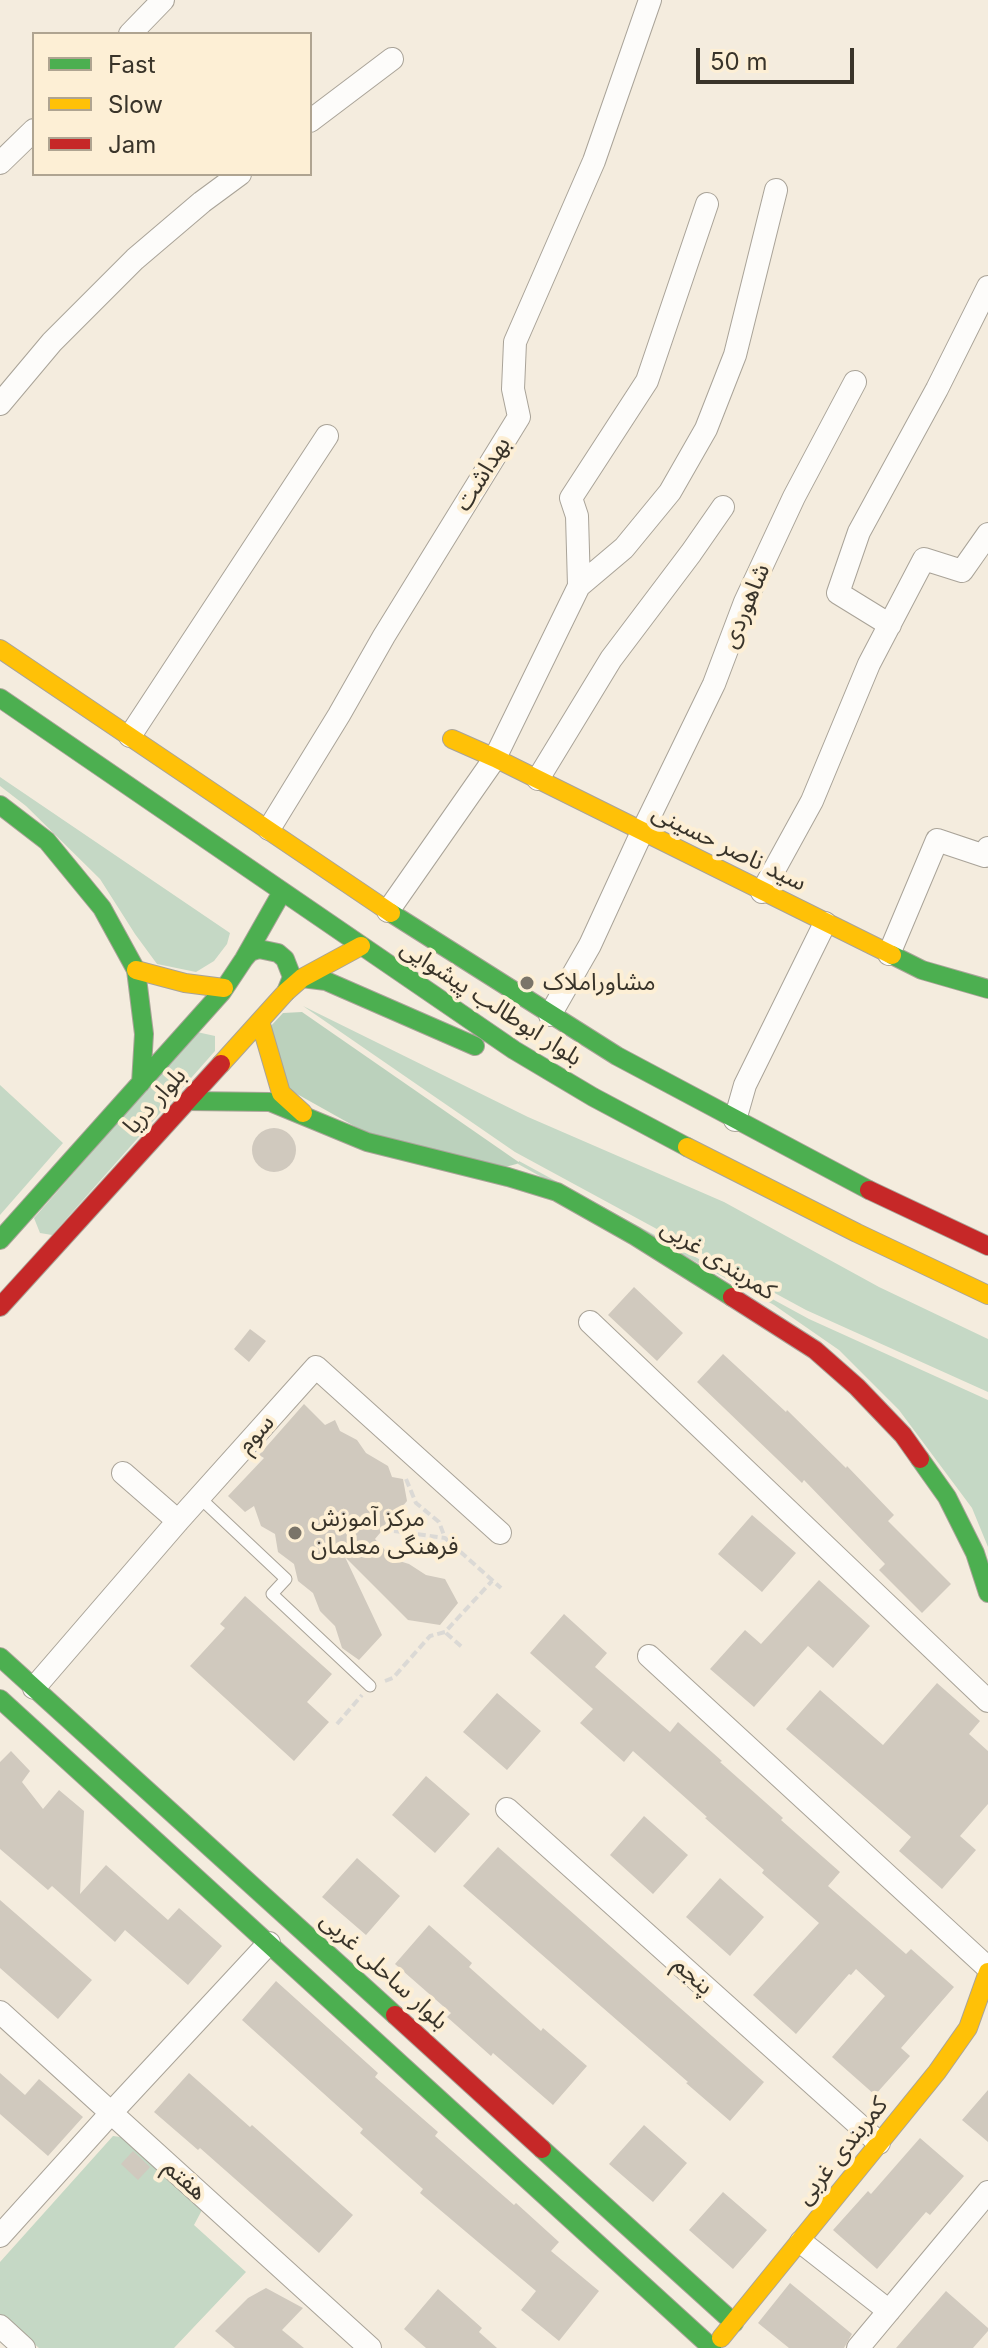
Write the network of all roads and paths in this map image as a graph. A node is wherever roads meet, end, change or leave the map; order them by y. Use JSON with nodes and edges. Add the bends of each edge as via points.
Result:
{"nodes":[{"id":1,"x":163,"y":0,"type":"edge"},
{"id":2,"x":650,"y":0,"type":"edge"},
{"id":3,"x":132,"y":32,"type":"edge"},
{"id":4,"x":392,"y":59,"type":"dead end"},
{"id":5,"x":312,"y":119,"type":"edge"},
{"id":6,"x":32,"y":132,"type":"edge"},
{"id":7,"x":0,"y":163,"type":"edge"},
{"id":8,"x":237,"y":176,"type":"edge"},
{"id":9,"x":776,"y":190,"type":"dead end"},
{"id":10,"x":707,"y":204,"type":"dead end"},
{"id":11,"x":988,"y":287,"type":"edge"},
{"id":12,"x":855,"y":382,"type":"dead end"},
{"id":13,"x":0,"y":404,"type":"edge"},
{"id":14,"x":327,"y":436,"type":"dead end"},
{"id":15,"x":723,"y":507,"type":"dead end"},
{"id":16,"x":988,"y":534,"type":"edge"},
{"id":17,"x":579,"y":586,"type":"junction"},
{"id":18,"x":890,"y":625,"type":"junction"},
{"id":19,"x":0,"y":649,"type":"edge"},
{"id":20,"x":0,"y":698,"type":"edge"},
{"id":21,"x":130,"y":736,"type":"junction"},
{"id":22,"x":452,"y":739,"type":"dead end"},
{"id":23,"x":495,"y":758,"type":"junction"},
{"id":24,"x":538,"y":779,"type":"junction"},
{"id":25,"x":0,"y":805,"type":"edge"},
{"id":26,"x":269,"y":829,"type":"junction"},
{"id":27,"x":642,"y":832,"type":"junction"},
{"id":28,"x":988,"y":848,"type":"edge"},
{"id":29,"x":282,"y":892,"type":"junction"},
{"id":30,"x":762,"y":892,"type":"junction"},
{"id":31,"x":388,"y":911,"type":"junction"},
{"id":32,"x":825,"y":923,"type":"junction"},
{"id":33,"x":361,"y":946,"type":"junction"},
{"id":34,"x":889,"y":954,"type":"junction"},
{"id":35,"x":244,"y":959,"type":"junction"},
{"id":36,"x":136,"y":970,"type":"junction"},
{"id":37,"x":302,"y":978,"type":"junction"},
{"id":38,"x":988,"y":989,"type":"edge"},
{"id":39,"x":223,"y":990,"type":"junction"},
{"id":40,"x":286,"y":992,"type":"junction"},
{"id":41,"x":550,"y":1015,"type":"junction"},
{"id":42,"x":257,"y":1024,"type":"junction"},
{"id":43,"x":141,"y":1083,"type":"junction"},
{"id":44,"x":187,"y":1101,"type":"junction"},
{"id":45,"x":603,"y":1102,"type":"junction"},
{"id":46,"x":308,"y":1118,"type":"junction"},
{"id":47,"x":735,"y":1120,"type":"junction"},
{"id":48,"x":36,"y":1233,"type":"junction"},
{"id":49,"x":0,"y":1240,"type":"edge"},
{"id":50,"x":988,"y":1246,"type":"edge"},
{"id":51,"x":988,"y":1295,"type":"edge"},
{"id":52,"x":0,"y":1307,"type":"edge"},
{"id":53,"x":590,"y":1322,"type":"dead end"},
{"id":54,"x":123,"y":1473,"type":"dead end"},
{"id":55,"x":406,"y":1479,"type":"dead end"},
{"id":56,"x":199,"y":1497,"type":"junction"},
{"id":57,"x":178,"y":1521,"type":"junction"},
{"id":58,"x":394,"y":1531,"type":"dead end"},
{"id":59,"x":500,"y":1533,"type":"dead end"},
{"id":60,"x":445,"y":1538,"type":"junction"},
{"id":61,"x":492,"y":1581,"type":"junction"},
{"id":62,"x":501,"y":1588,"type":"dead end"},
{"id":63,"x":988,"y":1593,"type":"edge"},
{"id":64,"x":445,"y":1632,"type":"junction"},
{"id":65,"x":462,"y":1647,"type":"dead end"},
{"id":66,"x":649,"y":1656,"type":"dead end"},
{"id":67,"x":0,"y":1657,"type":"edge"},
{"id":68,"x":370,"y":1686,"type":"junction"},
{"id":69,"x":34,"y":1688,"type":"junction"},
{"id":70,"x":988,"y":1701,"type":"edge"},
{"id":71,"x":7,"y":1705,"type":"edge"},
{"id":72,"x":337,"y":1724,"type":"dead end"},
{"id":73,"x":507,"y":1809,"type":"dead end"},
{"id":74,"x":269,"y":1943,"type":"junction"},
{"id":75,"x":988,"y":1970,"type":"edge"},
{"id":76,"x":988,"y":2003,"type":"edge"},
{"id":77,"x":0,"y":2012,"type":"edge"},
{"id":78,"x":968,"y":2028,"type":"junction"},
{"id":79,"x":111,"y":2113,"type":"junction"},
{"id":80,"x":879,"y":2143,"type":"junction"},
{"id":81,"x":988,"y":2192,"type":"edge"},
{"id":82,"x":0,"y":2236,"type":"edge"},
{"id":83,"x":801,"y":2242,"type":"junction"},
{"id":84,"x":889,"y":2311,"type":"junction"},
{"id":85,"x":734,"y":2323,"type":"junction"},
{"id":86,"x":0,"y":2326,"type":"edge"},
{"id":87,"x":24,"y":2348,"type":"edge"},
{"id":88,"x":370,"y":2348,"type":"edge"},
{"id":89,"x":712,"y":2348,"type":"edge"},
{"id":90,"x":858,"y":2348,"type":"edge"}],
"edges":[{"from":1,"to":3,"type":"street"},
{"from":2,"to":26,"type":"street","name":"بهداشت","via":[[594,161],[515,342],[513,389],[519,417]]},
{"from":4,"to":5,"type":"street"},
{"from":6,"to":7,"type":"street"},
{"from":8,"to":13,"type":"street","via":[[135,259],[52,342]]},
{"from":9,"to":17,"type":"street","via":[[735,355],[706,429],[670,492],[624,548]]},
{"from":10,"to":17,"type":"street","via":[[647,381],[571,498],[577,516]]},
{"from":11,"to":18,"type":"street","via":[[859,532],[838,593]]},
{"from":12,"to":27,"type":"street","name":"شاهوردی","via":[[794,497],[714,684]]},
{"from":14,"to":21,"type":"street"},
{"from":15,"to":24,"type":"street","via":[[611,659]]},
{"from":16,"to":18,"type":"street","via":[[962,571],[924,559]]},
{"from":17,"to":23,"type":"street"},
{"from":18,"to":30,"type":"street","via":[[812,801]]},
{"from":19,"to":21,"type":"main road","name":"بلوار ابوطالب پیشوایی"},
{"from":20,"to":29,"type":"main road","name":"بلوار ابوطالب پیشوایی"},
{"from":21,"to":26,"type":"main road","name":"بلوار ابوطالب پیشوایی"},
{"from":22,"to":23,"type":"main road","name":"سید ناصر حسینی"},
{"from":23,"to":24,"type":"main road","name":"سید ناصر حسینی"},
{"from":23,"to":31,"type":"street"},
{"from":24,"to":27,"type":"main road","name":"سید ناصر حسینی"},
{"from":25,"to":36,"type":"main road","via":[[47,841],[102,908]]},
{"from":26,"to":31,"type":"main road","name":"بلوار ابوطالب پیشوایی"},
{"from":27,"to":30,"type":"main road","name":"سید ناصر حسینی"},
{"from":27,"to":41,"type":"street","name":"شاهوردی","via":[[590,945]]},
{"from":28,"to":34,"type":"street","via":[[985,856],[937,840]]},
{"from":29,"to":33,"type":"main road","name":"بلوار ابوطالب پیشوایی"},
{"from":29,"to":35,"type":"main road","name":"بلوار دریا"},
{"from":30,"to":32,"type":"main road","name":"سید ناصر حسینی"},
{"from":31,"to":41,"type":"main road","name":"بلوار ابوطالب پیشوایی"},
{"from":32,"to":34,"type":"main road","name":"سید ناصر حسینی"},
{"from":32,"to":47,"type":"street","via":[[745,1085]]},
{"from":33,"to":37,"type":"main road","name":"بلوار دریا"},
{"from":33,"to":45,"type":"main road","name":"بلوار ابوطالب پیشوایی","via":[[514,1050]]},
{"from":34,"to":38,"type":"main road","name":"سید ناصر حسینی","via":[[922,970]]},
{"from":35,"to":39,"type":"main road","name":"بلوار دریا"},
{"from":35,"to":40,"type":"main road","via":[[259,949],[278,953],[292,977]]},
{"from":36,"to":39,"type":"main road"},
{"from":36,"to":43,"type":"main road","via":[[144,1034]]},
{"from":37,"to":40,"type":"main road","name":"بلوار دریا"},
{"from":37,"to":45,"type":"main road","via":[[326,981]]},
{"from":39,"to":42,"type":"main road","via":[[217,1003],[226,1021],[237,1028]]},
{"from":39,"to":43,"type":"main road","name":"بلوار دریا"},
{"from":40,"to":42,"type":"main road","name":"بلوار دریا"},
{"from":41,"to":47,"type":"main road","name":"بلوار ابوطالب پیشوایی"},
{"from":42,"to":44,"type":"main road","name":"بلوار دریا"},
{"from":42,"to":46,"type":"main road","via":[[281,1093]]},
{"from":43,"to":48,"type":"main road","name":"بلوار دریا"},
{"from":44,"to":46,"type":"main road","name":"کمربندی غربی","via":[[270,1102]]},
{"from":44,"to":48,"type":"main road","name":"بلوار دریا","via":[[122,1175]]},
{"from":45,"to":51,"type":"main road","name":"بلوار ابوطالب پیشوایی"},
{"from":46,"to":63,"type":"main road","name":"کمربندی غربی","via":[[367,1142],[557,1192],[815,1350],[903,1435],[947,1497]]},
{"from":47,"to":50,"type":"main road","name":"بلوار ابوطالب پیشوایی"},
{"from":48,"to":49,"type":"main road","name":"بلوار دریا"},
{"from":48,"to":52,"type":"main road","name":"بلوار دریا"},
{"from":53,"to":70,"type":"street"},
{"from":54,"to":57,"type":"street"},
{"from":55,"to":60,"type":"path","via":[[416,1503],[439,1522]]},
{"from":56,"to":57,"type":"street","name":"سوم"},
{"from":56,"to":59,"type":"street","name":"سوم","via":[[316,1367]]},
{"from":56,"to":68,"type":"lane","via":[[286,1579],[272,1594]]},
{"from":57,"to":69,"type":"street","name":"سوم"},
{"from":58,"to":60,"type":"path"},
{"from":60,"to":61,"type":"path"},
{"from":61,"to":62,"type":"path"},
{"from":61,"to":64,"type":"path"},
{"from":64,"to":65,"type":"path"},
{"from":64,"to":68,"type":"path","via":[[430,1636],[393,1678]]},
{"from":66,"to":75,"type":"street"},
{"from":67,"to":69,"type":"main road","name":"بلوار ساحلی غربی"},
{"from":68,"to":72,"type":"path"},
{"from":69,"to":71,"type":"main road"},
{"from":69,"to":85,"type":"main road","name":"بلوار ساحلی غربی"},
{"from":71,"to":74,"type":"main road"},
{"from":73,"to":80,"type":"street","name":"پنجم"},
{"from":74,"to":79,"type":"street"},
{"from":74,"to":89,"type":"main road"},
{"from":75,"to":78,"type":"main road","name":"کمربندی غربی"},
{"from":76,"to":78,"type":"street"},
{"from":77,"to":79,"type":"street","name":"هفتم"},
{"from":78,"to":80,"type":"main road","name":"کمربندی غربی"},
{"from":79,"to":82,"type":"street"},
{"from":79,"to":88,"type":"street","name":"هفتم"},
{"from":80,"to":83,"type":"main road","name":"کمربندی غربی"},
{"from":81,"to":84,"type":"street"},
{"from":83,"to":84,"type":"street"},
{"from":83,"to":85,"type":"main road","name":"کمربندی غربی"},
{"from":84,"to":90,"type":"street"},
{"from":85,"to":89,"type":"main road","name":"کمربندی غربی"},
{"from":86,"to":87,"type":"street"}]}
